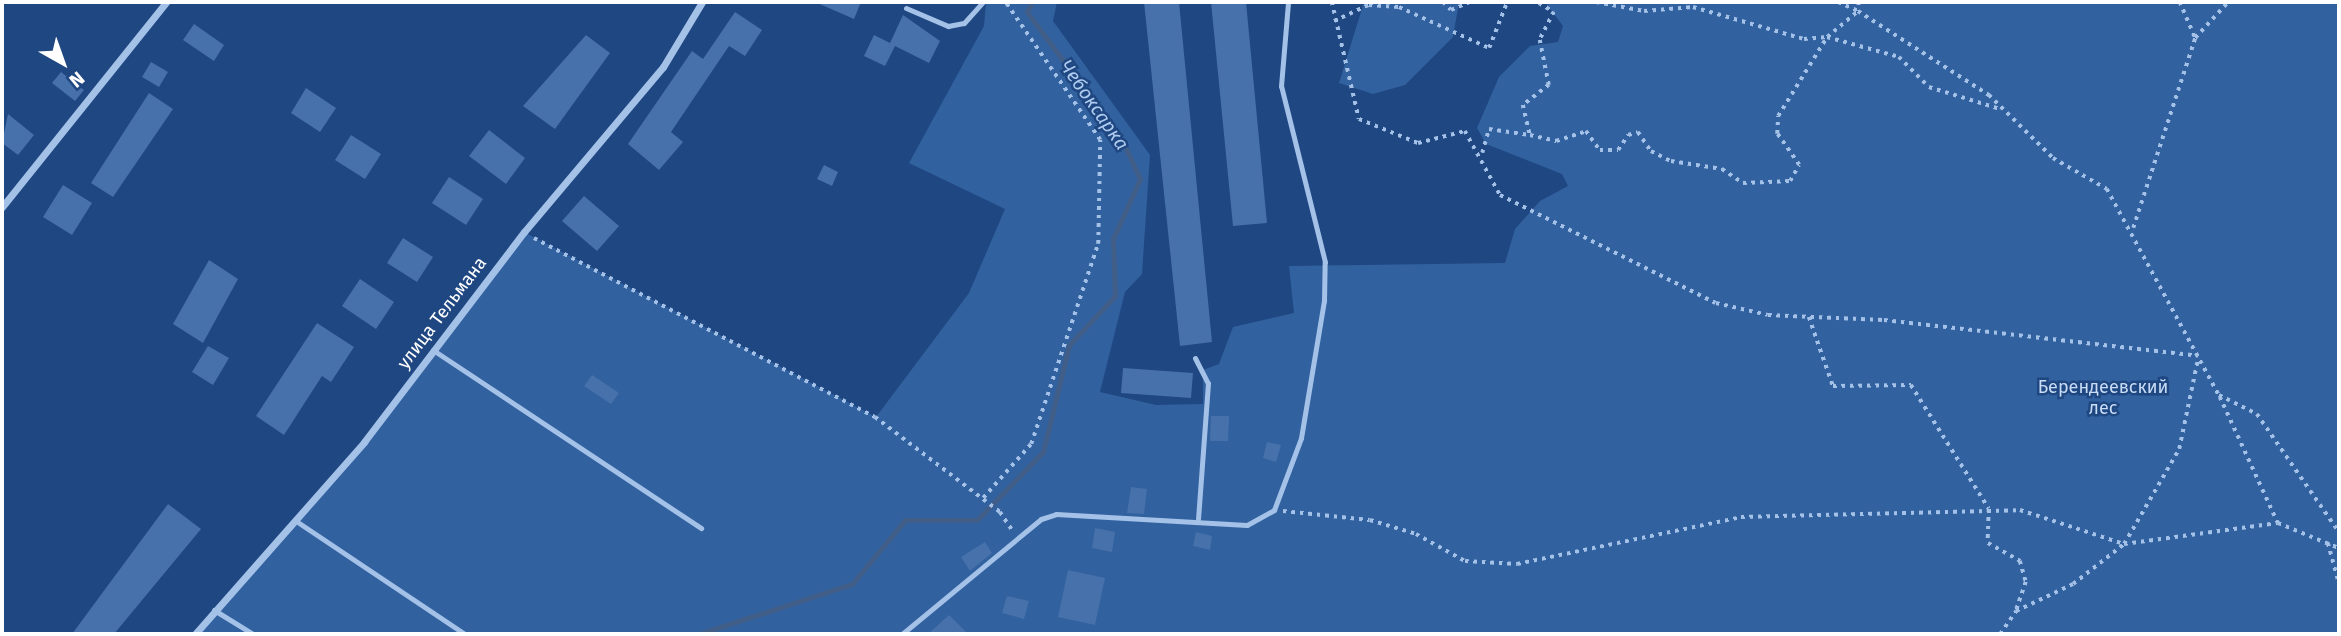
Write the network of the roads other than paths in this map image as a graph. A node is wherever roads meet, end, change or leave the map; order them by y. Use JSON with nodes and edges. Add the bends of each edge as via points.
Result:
{"nodes":[{"id":1,"x":166,"y":2,"type":"edge"},
{"id":2,"x":702,"y":2,"type":"edge"},
{"id":3,"x":983,"y":2,"type":"edge"},
{"id":4,"x":1288,"y":2,"type":"edge"},
{"id":5,"x":906,"y":8,"type":"dead end"},
{"id":6,"x":2,"y":206,"type":"edge"},
{"id":7,"x":433,"y":349,"type":"junction"},
{"id":8,"x":1195,"y":358,"type":"dead end"},
{"id":9,"x":1198,"y":519,"type":"junction"},
{"id":10,"x":299,"y":523,"type":"junction"},
{"id":11,"x":701,"y":528,"type":"dead end"},
{"id":12,"x":214,"y":610,"type":"junction"},
{"id":13,"x":194,"y":634,"type":"edge"},
{"id":14,"x":253,"y":634,"type":"edge"},
{"id":15,"x":465,"y":634,"type":"edge"},
{"id":16,"x":902,"y":634,"type":"edge"}],
"edges":[{"from":1,"to":6,"type":"street"},
{"from":2,"to":7,"type":"street","name":"улица Тельмана","via":[[663,67]]},
{"from":3,"to":5,"type":"lane","via":[[964,23],[948,26]]},
{"from":4,"to":9,"type":"lane","via":[[1281,86],[1325,262],[1324,301],[1301,438],[1274,510],[1262,522],[1247,525]]},
{"from":7,"to":10,"type":"street","name":"улица Тельмана"},
{"from":7,"to":11,"type":"lane"},
{"from":8,"to":9,"type":"lane","via":[[1208,383]]},
{"from":9,"to":16,"type":"lane","via":[[1056,514],[1017,537]]},
{"from":10,"to":12,"type":"street","name":"улица Тельмана"},
{"from":10,"to":15,"type":"lane"},
{"from":12,"to":13,"type":"street","name":"улица Тельмана"},
{"from":12,"to":14,"type":"lane"}]}
